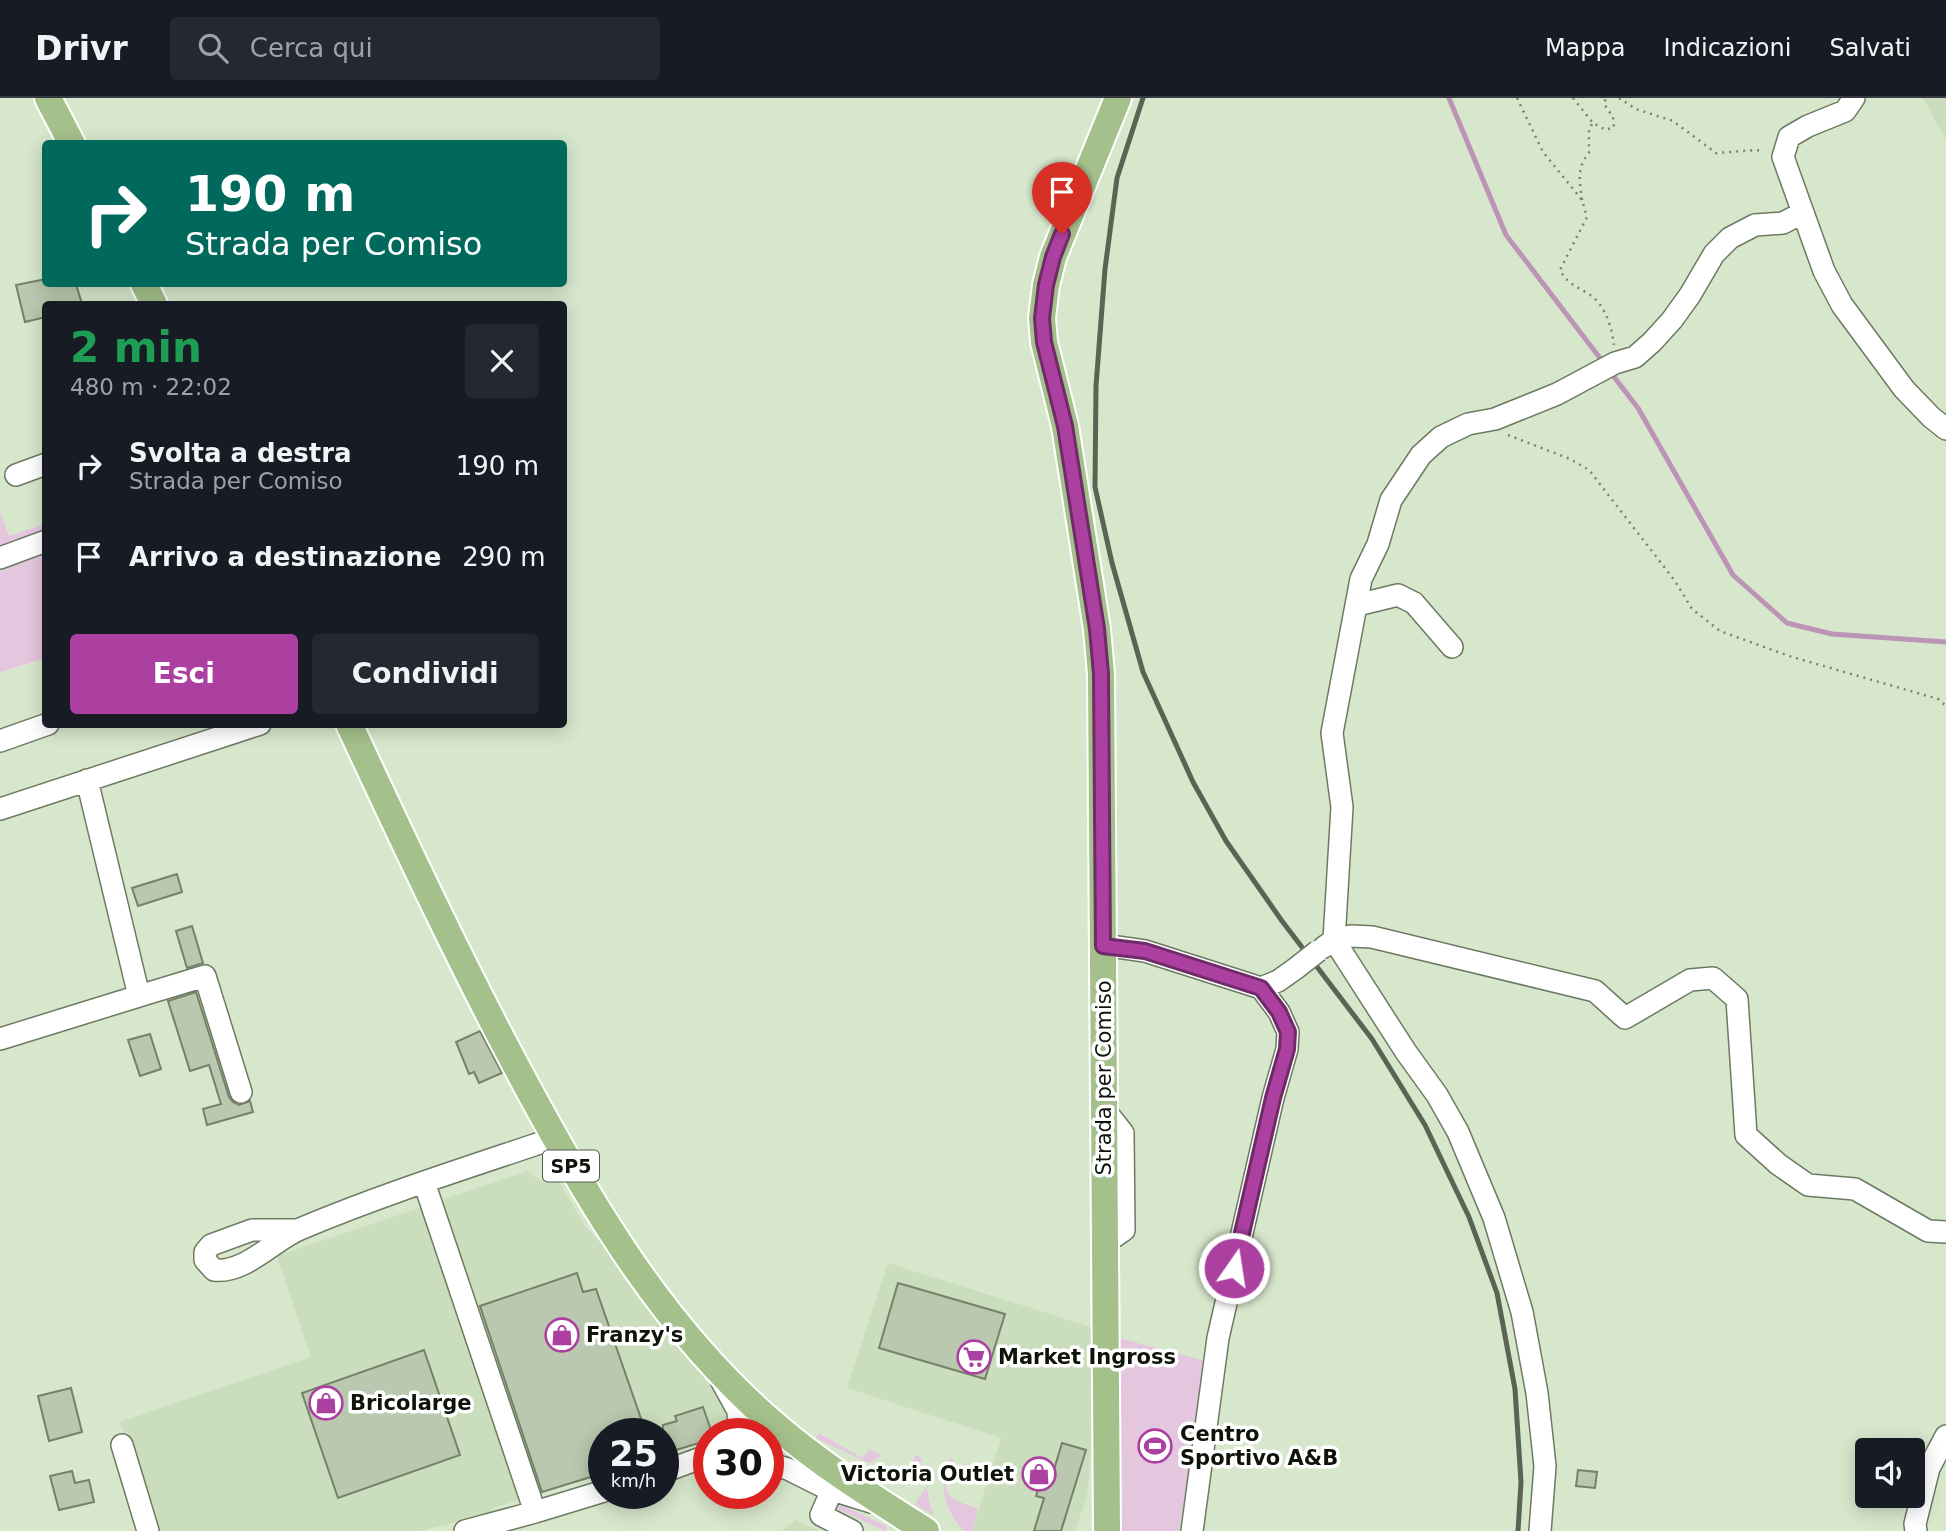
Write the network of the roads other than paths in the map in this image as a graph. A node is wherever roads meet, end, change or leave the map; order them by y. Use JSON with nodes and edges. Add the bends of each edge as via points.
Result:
{"nodes":[{"id":1,"x":48,"y":98,"type":"edge"},
{"id":2,"x":1118,"y":98,"type":"edge"},
{"id":3,"x":1854,"y":98,"type":"edge"},
{"id":4,"x":70,"y":140,"type":"edge"},
{"id":5,"x":1802,"y":213,"type":"junction"},
{"id":6,"x":1946,"y":429,"type":"edge"},
{"id":7,"x":42,"y":465,"type":"edge"},
{"id":8,"x":16,"y":475,"type":"dead end"},
{"id":9,"x":42,"y":542,"type":"edge"},
{"id":10,"x":0,"y":558,"type":"edge"},
{"id":11,"x":1357,"y":605,"type":"junction"},
{"id":12,"x":1452,"y":647,"type":"dead end"},
{"id":13,"x":42,"y":726,"type":"edge"},
{"id":14,"x":248,"y":728,"type":"edge"},
{"id":15,"x":351,"y":728,"type":"edge"},
{"id":16,"x":0,"y":741,"type":"edge"},
{"id":17,"x":87,"y":780,"type":"junction"},
{"id":18,"x":0,"y":809,"type":"edge"},
{"id":19,"x":1103,"y":946,"type":"junction"},
{"id":20,"x":1326,"y":946,"type":"junction"},
{"id":21,"x":1261,"y":988,"type":"junction"},
{"id":22,"x":139,"y":996,"type":"junction"},
{"id":23,"x":0,"y":1039,"type":"edge"},
{"id":24,"x":241,"y":1092,"type":"dead end"},
{"id":25,"x":555,"y":1138,"type":"junction"},
{"id":26,"x":424,"y":1182,"type":"junction"},
{"id":27,"x":252,"y":1230,"type":"junction"},
{"id":28,"x":297,"y":1230,"type":"junction"},
{"id":29,"x":1946,"y":1232,"type":"edge"},
{"id":30,"x":261,"y":1256,"type":"junction"},
{"id":31,"x":702,"y":1350,"type":"junction"},
{"id":32,"x":738,"y":1418,"type":"edge"},
{"id":33,"x":752,"y":1418,"type":"edge"},
{"id":34,"x":1946,"y":1436,"type":"edge"},
{"id":35,"x":784,"y":1444,"type":"edge"},
{"id":36,"x":122,"y":1445,"type":"dead end"},
{"id":37,"x":784,"y":1468,"type":"edge"},
{"id":38,"x":832,"y":1490,"type":"junction"},
{"id":39,"x":588,"y":1495,"type":"edge"},
{"id":40,"x":535,"y":1513,"type":"junction"},
{"id":41,"x":905,"y":1522,"type":"edge"},
{"id":42,"x":1097,"y":1525,"type":"edge"},
{"id":43,"x":148,"y":1531,"type":"edge"},
{"id":44,"x":466,"y":1531,"type":"edge"},
{"id":45,"x":852,"y":1531,"type":"edge"},
{"id":46,"x":934,"y":1531,"type":"edge"},
{"id":47,"x":1192,"y":1531,"type":"edge"},
{"id":48,"x":1540,"y":1531,"type":"edge"},
{"id":49,"x":1916,"y":1531,"type":"edge"}],
"edges":[{"from":1,"to":4,"type":"main road"},
{"from":2,"to":19,"type":"main road","name":"Strada per Comiso","via":[[1053,257],[1042,318],[1065,426],[1097,629]]},
{"from":3,"to":5,"type":"street","via":[[1845,111],[1789,138],[1783,157]]},
{"from":5,"to":6,"type":"street","via":[[1824,271],[1854,323],[1904,389]]},
{"from":5,"to":11,"type":"street","via":[[1783,223],[1755,225],[1730,238],[1714,254],[1672,320],[1635,357],[1557,394],[1441,436],[1421,455],[1391,499],[1378,544],[1361,579]]},
{"from":7,"to":8,"type":"street"},
{"from":9,"to":10,"type":"street"},
{"from":11,"to":12,"type":"street","via":[[1398,595],[1414,603]]},
{"from":11,"to":20,"type":"street","via":[[1332,733],[1342,807]]},
{"from":13,"to":16,"type":"street"},
{"from":14,"to":17,"type":"street"},
{"from":15,"to":25,"type":"main road","number":"SP5","via":[[490,1018]]},
{"from":17,"to":18,"type":"street"},
{"from":17,"to":22,"type":"street"},
{"from":19,"to":21,"type":"street","via":[[1145,951]]},
{"from":19,"to":42,"type":"main road","name":"Strada per Comiso","via":[[1106,1443]]},
{"from":20,"to":21,"type":"street","bridge":true},
{"from":20,"to":29,"type":"street","via":[[1352,936],[1372,937],[1595,991],[1625,1018],[1690,980],[1713,978],[1737,999],[1746,1135],[1808,1185],[1855,1189],[1928,1231]]},
{"from":20,"to":48,"type":"street","via":[[1443,1104],[1494,1218],[1521,1312],[1537,1393],[1545,1466]]},
{"from":21,"to":47,"type":"street","via":[[1288,1032],[1287,1049],[1218,1338]]},
{"from":22,"to":23,"type":"street"},
{"from":22,"to":24,"type":"street","via":[[205,976]]},
{"from":25,"to":26,"type":"street"},
{"from":25,"to":31,"type":"main road","number":"SP5","via":[[634,1267]]},
{"from":26,"to":28,"type":"street"},
{"from":26,"to":40,"type":"street"},
{"from":27,"to":28,"type":"street"},
{"from":27,"to":30,"type":"street"},
{"from":27,"to":30,"type":"street","via":[[211,1245],[205,1260],[219,1271]]},
{"from":28,"to":30,"type":"street"},
{"from":31,"to":32,"type":"street"},
{"from":31,"to":33,"type":"main road","number":"SP5"},
{"from":34,"to":49,"type":"street","via":[[1929,1468]]},
{"from":35,"to":41,"type":"main road","number":"SP5","via":[[822,1462]]},
{"from":36,"to":43,"type":"street"},
{"from":37,"to":38,"type":"street"},
{"from":38,"to":41,"type":"street"},
{"from":38,"to":45,"type":"street","via":[[821,1515]]},
{"from":39,"to":40,"type":"street"},
{"from":40,"to":44,"type":"street"},
{"from":41,"to":46,"type":"main road"}]}
